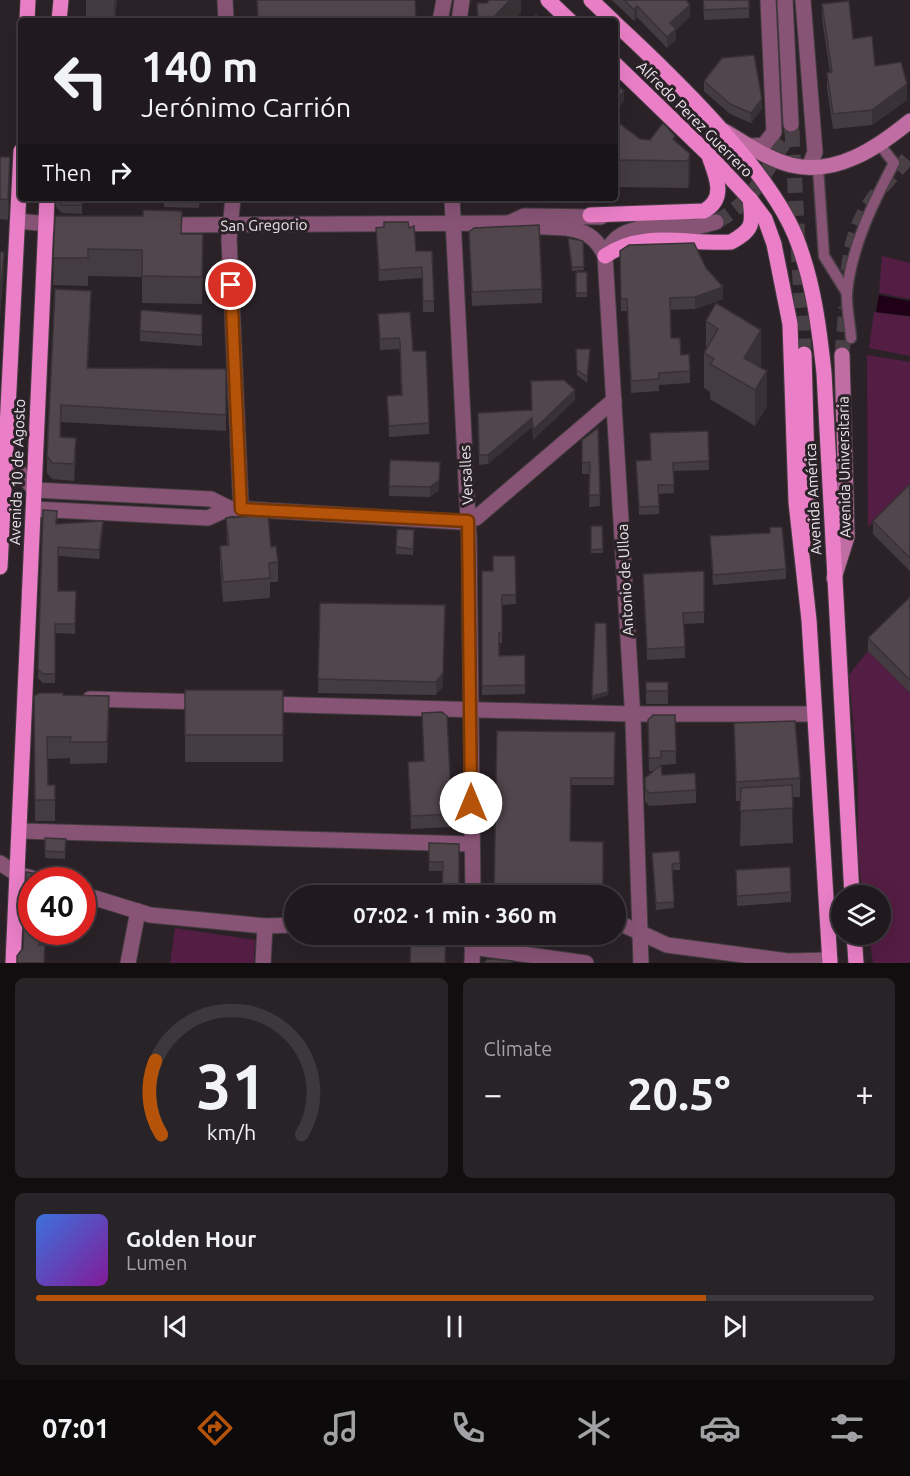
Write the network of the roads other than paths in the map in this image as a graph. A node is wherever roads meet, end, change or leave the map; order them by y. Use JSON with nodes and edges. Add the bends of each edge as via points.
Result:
{"nodes":[{"id":1,"x":28,"y":0,"type":"edge"},
{"id":2,"x":61,"y":0,"type":"edge"},
{"id":3,"x":225,"y":0,"type":"edge"},
{"id":4,"x":444,"y":0,"type":"edge"},
{"id":5,"x":462,"y":0,"type":"edge"},
{"id":6,"x":548,"y":0,"type":"edge"},
{"id":7,"x":591,"y":0,"type":"edge"},
{"id":8,"x":768,"y":0,"type":"edge"},
{"id":9,"x":785,"y":0,"type":"edge"},
{"id":10,"x":803,"y":0,"type":"edge"},
{"id":11,"x":27,"y":18,"type":"edge"},
{"id":12,"x":59,"y":18,"type":"edge"},
{"id":13,"x":226,"y":18,"type":"edge"},
{"id":14,"x":441,"y":18,"type":"edge"},
{"id":15,"x":459,"y":18,"type":"edge"},
{"id":16,"x":567,"y":18,"type":"edge"},
{"id":17,"x":610,"y":18,"type":"edge"},
{"id":18,"x":618,"y":26,"type":"edge"},
{"id":19,"x":618,"y":67,"type":"edge"},
{"id":20,"x":910,"y":121,"type":"edge"},
{"id":21,"x":791,"y":124,"type":"tunnel mouth"},
{"id":22,"x":720,"y":129,"type":"junction"},
{"id":23,"x":880,"y":145,"type":"junction"},
{"id":24,"x":751,"y":146,"type":"junction"},
{"id":25,"x":708,"y":154,"type":"junction"},
{"id":26,"x":814,"y":167,"type":"junction"},
{"id":27,"x":750,"y":199,"type":"junction"},
{"id":28,"x":19,"y":201,"type":"edge"},
{"id":29,"x":47,"y":201,"type":"edge"},
{"id":30,"x":233,"y":201,"type":"edge"},
{"id":31,"x":452,"y":201,"type":"edge"},
{"id":32,"x":590,"y":215,"type":"junction"},
{"id":33,"x":18,"y":221,"type":"junction"},
{"id":34,"x":716,"y":222,"type":"tunnel mouth"},
{"id":35,"x":453,"y":223,"type":"junction"},
{"id":36,"x":509,"y":223,"type":"junction"},
{"id":37,"x":45,"y":224,"type":"junction"},
{"id":38,"x":68,"y":225,"type":"edge"},
{"id":39,"x":150,"y":225,"type":"edge"},
{"id":40,"x":231,"y":225,"type":"junction"},
{"id":41,"x":651,"y":226,"type":"junction"},
{"id":42,"x":605,"y":256,"type":"junction"},
{"id":43,"x":847,"y":293,"type":"junction"},
{"id":44,"x":7,"y":332,"type":"edge"},
{"id":45,"x":851,"y":338,"type":"dead end"},
{"id":46,"x":804,"y":354,"type":"tunnel mouth"},
{"id":47,"x":842,"y":355,"type":"tunnel mouth"},
{"id":48,"x":614,"y":400,"type":"junction"},
{"id":49,"x":3,"y":457,"type":"edge"},
{"id":50,"x":35,"y":490,"type":"junction"},
{"id":51,"x":235,"y":508,"type":"junction"},
{"id":52,"x":34,"y":509,"type":"junction"},
{"id":53,"x":468,"y":521,"type":"junction"},
{"id":54,"x":0,"y":567,"type":"edge"},
{"id":55,"x":834,"y":578,"type":"junction"},
{"id":56,"x":809,"y":620,"type":"junction"},
{"id":57,"x":71,"y":698,"type":"edge"},
{"id":58,"x":214,"y":702,"type":"edge"},
{"id":59,"x":249,"y":703,"type":"edge"},
{"id":60,"x":471,"y":709,"type":"junction"},
{"id":61,"x":633,"y":714,"type":"junction"},
{"id":62,"x":813,"y":714,"type":"junction"},
{"id":63,"x":21,"y":831,"type":"junction"},
{"id":64,"x":471,"y":844,"type":"junction"},
{"id":65,"x":0,"y":863,"type":"edge"},
{"id":66,"x":16,"y":873,"type":"junction"},
{"id":67,"x":473,"y":885,"type":"edge"},
{"id":68,"x":851,"y":885,"type":"edge"},
{"id":69,"x":96,"y":898,"type":"edge"},
{"id":70,"x":138,"y":911,"type":"junction"},
{"id":71,"x":284,"y":925,"type":"edge"},
{"id":72,"x":626,"y":925,"type":"edge"},
{"id":73,"x":265,"y":926,"type":"junction"},
{"id":74,"x":640,"y":934,"type":"junction"},
{"id":75,"x":473,"y":945,"type":"edge"},
{"id":76,"x":494,"y":945,"type":"edge"},
{"id":77,"x":855,"y":945,"type":"edge"},
{"id":78,"x":830,"y":961,"type":"edge"},
{"id":79,"x":13,"y":963,"type":"edge"},
{"id":80,"x":128,"y":963,"type":"edge"},
{"id":81,"x":263,"y":963,"type":"edge"},
{"id":82,"x":472,"y":963,"type":"edge"},
{"id":83,"x":586,"y":963,"type":"edge"},
{"id":84,"x":641,"y":963,"type":"edge"},
{"id":85,"x":856,"y":963,"type":"edge"}],
"edges":[{"from":1,"to":11,"type":"main road"},
{"from":2,"to":12,"type":"main road"},
{"from":3,"to":13,"type":"street"},
{"from":4,"to":14,"type":"street"},
{"from":5,"to":15,"type":"street"},
{"from":6,"to":16,"type":"main road"},
{"from":7,"to":17,"type":"main road","name":"Alfredo Perez Guerrero"},
{"from":8,"to":24,"type":"street","via":[[774,132],[764,145]]},
{"from":9,"to":21,"type":"street"},
{"from":10,"to":26,"type":"street"},
{"from":18,"to":22,"type":"main road","name":"Alfredo Perez Guerrero"},
{"from":19,"to":25,"type":"main road","name":"Alfredo Perez Guerrero"},
{"from":20,"to":23,"type":"main road"},
{"from":22,"to":24,"type":"main road"},
{"from":22,"to":55,"type":"main road","name":"Avenida América","via":[[778,204],[808,272],[824,373]]},
{"from":23,"to":26,"type":"main road","via":[[855,157]]},
{"from":23,"to":43,"type":"street","via":[[894,163],[868,216]]},
{"from":24,"to":26,"type":"main road","via":[[780,161]]},
{"from":25,"to":27,"type":"main road","name":"Alfredo Perez Guerrero"},
{"from":25,"to":32,"type":"main road","via":[[719,192],[705,211]]},
{"from":26,"to":43,"type":"street","via":[[824,256]]},
{"from":27,"to":42,"type":"main road","via":[[751,224],[744,235],[731,242],[641,240]]},
{"from":27,"to":56,"type":"main road","name":"Avenida América","via":[[770,231],[788,304],[796,502]]},
{"from":28,"to":33,"type":"main road","name":"Avenida 10 de Agosto"},
{"from":29,"to":37,"type":"main road","name":"Avenida 10 de Agosto"},
{"from":30,"to":40,"type":"street"},
{"from":31,"to":35,"type":"street","name":"Versalles"},
{"from":32,"to":36,"type":"street","name":"San Gregorio","via":[[524,216]]},
{"from":32,"to":41,"type":"street","name":"San Gregorio"},
{"from":33,"to":37,"type":"street"},
{"from":33,"to":44,"type":"main road","name":"Avenida 10 de Agosto"},
{"from":34,"to":41,"type":"street","name":"San Gregorio","via":[[697,227]]},
{"from":35,"to":36,"type":"street","name":"San Gregorio"},
{"from":35,"to":40,"type":"street","name":"San Gregorio"},
{"from":35,"to":53,"type":"street","name":"Versalles"},
{"from":36,"to":42,"type":"street","name":"San Gregorio","via":[[527,228],[585,231],[595,237]]},
{"from":37,"to":38,"type":"street"},
{"from":37,"to":50,"type":"main road","name":"Avenida 10 de Agosto"},
{"from":39,"to":40,"type":"street","name":"San Gregorio"},
{"from":40,"to":51,"type":"street"},
{"from":41,"to":42,"type":"street","via":[[622,233]]},
{"from":42,"to":48,"type":"street","name":"Antonio de Ulloa"},
{"from":43,"to":45,"type":"street"},
{"from":44,"to":49,"type":"main road","name":"Avenida 10 de Agosto"},
{"from":46,"to":56,"type":"main road"},
{"from":47,"to":55,"type":"main road","name":"Avenida Universitaria","via":[[847,537]]},
{"from":48,"to":53,"type":"street"},
{"from":48,"to":61,"type":"street","name":"Antonio de Ulloa"},
{"from":49,"to":50,"type":"street"},
{"from":49,"to":54,"type":"main road","name":"Avenida 10 de Agosto"},
{"from":50,"to":51,"type":"street","via":[[211,499]]},
{"from":50,"to":52,"type":"main road","name":"Avenida 10 de Agosto"},
{"from":51,"to":52,"type":"street","via":[[208,518]]},
{"from":51,"to":53,"type":"street"},
{"from":52,"to":63,"type":"main road","name":"Avenida 10 de Agosto","via":[[31,697]]},
{"from":53,"to":60,"type":"street","name":"Versalles"},
{"from":55,"to":68,"type":"main road","name":"Avenida América"},
{"from":56,"to":62,"type":"main road","name":"Avenida América"},
{"from":57,"to":58,"type":"street"},
{"from":59,"to":60,"type":"street"},
{"from":60,"to":61,"type":"street"},
{"from":60,"to":64,"type":"street","name":"Versalles"},
{"from":61,"to":62,"type":"street"},
{"from":61,"to":74,"type":"street","name":"Antonio de Ulloa"},
{"from":62,"to":78,"type":"main road","name":"Avenida América"},
{"from":63,"to":64,"type":"street"},
{"from":63,"to":66,"type":"main road","name":"Avenida 10 de Agosto"},
{"from":64,"to":67,"type":"street","name":"Versalles"},
{"from":65,"to":66,"type":"street"},
{"from":66,"to":79,"type":"main road","name":"Avenida 10 de Agosto"},
{"from":69,"to":70,"type":"street"},
{"from":70,"to":73,"type":"street"},
{"from":70,"to":80,"type":"street"},
{"from":71,"to":73,"type":"street"},
{"from":72,"to":74,"type":"street"},
{"from":73,"to":81,"type":"street"},
{"from":74,"to":78,"type":"street","via":[[667,945],[788,961]]},
{"from":74,"to":84,"type":"street","name":"Antonio de Ulloa"},
{"from":75,"to":82,"type":"street"},
{"from":76,"to":83,"type":"street"},
{"from":77,"to":85,"type":"main road"}]}
